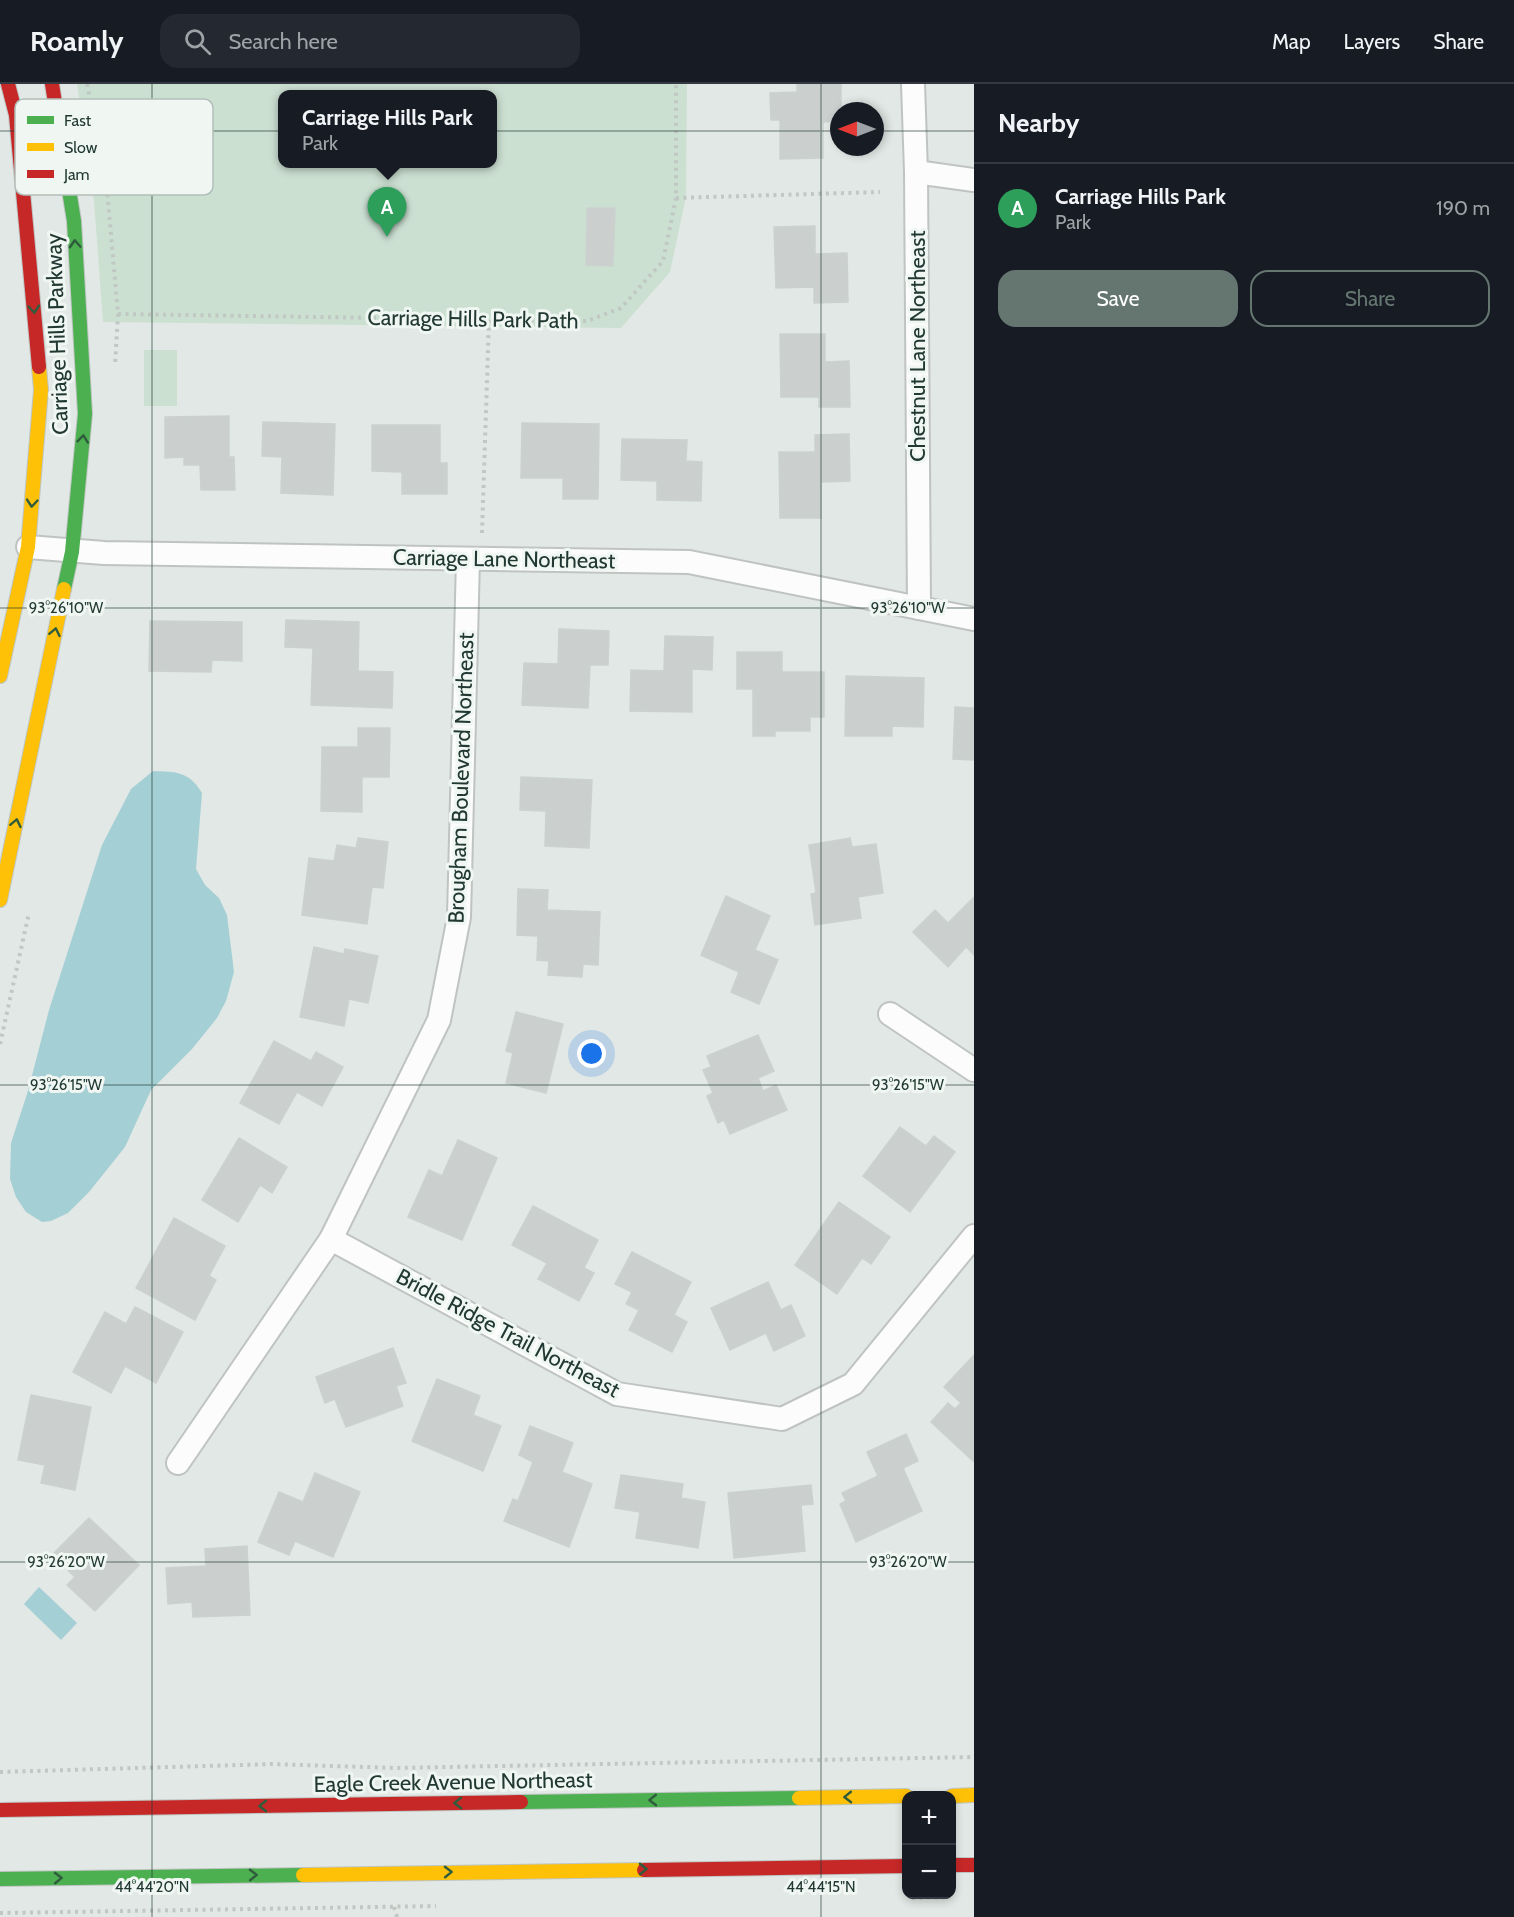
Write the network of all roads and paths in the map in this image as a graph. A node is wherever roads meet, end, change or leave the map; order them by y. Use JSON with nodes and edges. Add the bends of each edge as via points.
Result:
{"nodes":[{"id":1,"x":8,"y":84,"type":"edge"},
{"id":2,"x":52,"y":84,"type":"edge"},
{"id":3,"x":676,"y":84,"type":"edge"},
{"id":4,"x":913,"y":84,"type":"edge"},
{"id":5,"x":54,"y":99,"type":"edge"},
{"id":6,"x":15,"y":111,"type":"edge"},
{"id":7,"x":916,"y":172,"type":"junction"},
{"id":8,"x":974,"y":180,"type":"edge"},
{"id":9,"x":880,"y":192,"type":"dead end"},
{"id":10,"x":23,"y":195,"type":"edge"},
{"id":11,"x":70,"y":195,"type":"edge"},
{"id":12,"x":676,"y":198,"type":"junction"},
{"id":13,"x":117,"y":315,"type":"dead end"},
{"id":14,"x":489,"y":320,"type":"junction"},
{"id":15,"x":482,"y":533,"type":"dead end"},
{"id":16,"x":28,"y":547,"type":"junction"},
{"id":17,"x":72,"y":552,"type":"junction"},
{"id":18,"x":468,"y":559,"type":"junction"},
{"id":19,"x":919,"y":608,"type":"junction"},
{"id":20,"x":974,"y":619,"type":"edge"},
{"id":21,"x":0,"y":676,"type":"edge"},
{"id":22,"x":0,"y":900,"type":"edge"},
{"id":23,"x":890,"y":1014,"type":"dead end"},
{"id":24,"x":974,"y":1070,"type":"edge"},
{"id":25,"x":974,"y":1236,"type":"edge"},
{"id":26,"x":331,"y":1239,"type":"junction"},
{"id":27,"x":178,"y":1463,"type":"dead end"},
{"id":28,"x":974,"y":1758,"type":"edge"},
{"id":29,"x":0,"y":1772,"type":"edge"},
{"id":30,"x":902,"y":1796,"type":"edge"},
{"id":31,"x":956,"y":1796,"type":"edge"},
{"id":32,"x":974,"y":1796,"type":"edge"},
{"id":33,"x":0,"y":1810,"type":"edge"},
{"id":34,"x":974,"y":1864,"type":"edge"},
{"id":35,"x":956,"y":1865,"type":"edge"},
{"id":36,"x":902,"y":1866,"type":"edge"},
{"id":37,"x":0,"y":1879,"type":"edge"},
{"id":38,"x":394,"y":1906,"type":"dead end"},
{"id":39,"x":396,"y":1917,"type":"edge"}],
"edges":[{"from":1,"to":6,"type":"main road","name":"Carriage Hills Parkway","one_way":true},
{"from":5,"to":2,"type":"main road","name":"Carriage Hills Parkway","one_way":true},
{"from":3,"to":12,"type":"path","name":"Carriage Hills Park Path"},
{"from":4,"to":7,"type":"street","name":"Chestnut Lane Northeast"},
{"from":7,"to":8,"type":"street"},
{"from":7,"to":19,"type":"street","name":"Chestnut Lane Northeast"},
{"from":9,"to":12,"type":"path"},
{"from":10,"to":16,"type":"main road","name":"Carriage Hills Parkway","one_way":true,"via":[[41,390]]},
{"from":17,"to":11,"type":"main road","name":"Carriage Hills Parkway","one_way":true,"via":[[85,414]]},
{"from":12,"to":14,"type":"path","name":"Carriage Hills Park Path","via":[[663,261],[621,308],[587,321]]},
{"from":13,"to":14,"type":"path","name":"Carriage Hills Park Path"},
{"from":14,"to":15,"type":"path"},
{"from":16,"to":17,"type":"street","name":"Carriage Lane Northeast"},
{"from":16,"to":21,"type":"main road","name":"Carriage Hills Parkway"},
{"from":17,"to":18,"type":"street","name":"Carriage Lane Northeast"},
{"from":22,"to":17,"type":"main road","name":"Carriage Hills Parkway","one_way":true},
{"from":18,"to":19,"type":"street","name":"Carriage Lane Northeast","via":[[689,562]]},
{"from":18,"to":26,"type":"street","name":"Brougham Boulevard Northeast","via":[[459,917],[440,1020]]},
{"from":19,"to":20,"type":"street","name":"Carriage Lane Northeast"},
{"from":23,"to":24,"type":"street"},
{"from":25,"to":26,"type":"street","name":"Bridle Ridge Trail Northeast","via":[[853,1384],[782,1419],[617,1394]]},
{"from":26,"to":27,"type":"street","name":"Brougham Boulevard Northeast"},
{"from":28,"to":29,"type":"path","via":[[394,1768],[273,1764]]},
{"from":30,"to":33,"type":"main road","name":"Eagle Creek Avenue Northeast","one_way":true},
{"from":31,"to":32,"type":"main road"},
{"from":34,"to":35,"type":"main road"},
{"from":37,"to":36,"type":"main road","one_way":true},
{"from":38,"to":39,"type":"path"}]}
